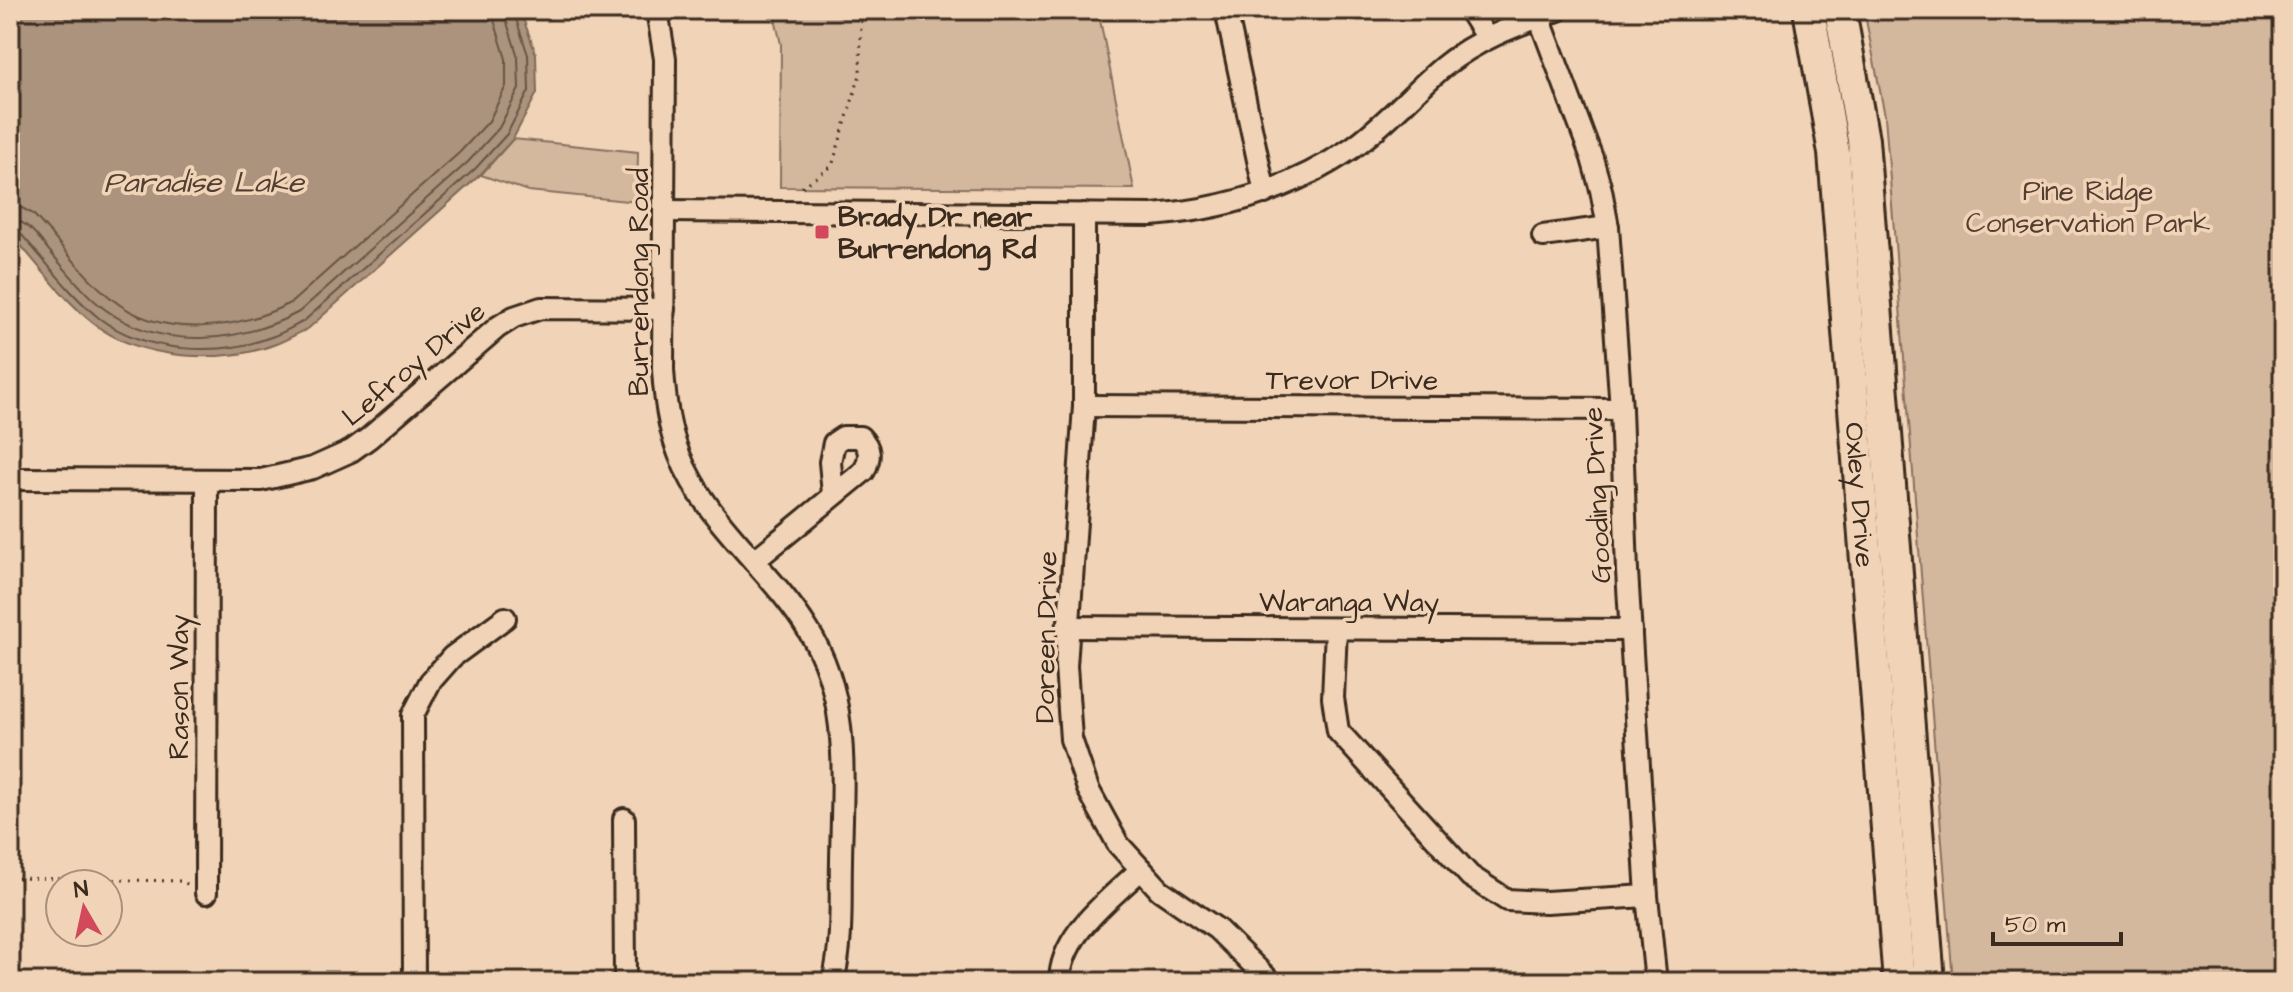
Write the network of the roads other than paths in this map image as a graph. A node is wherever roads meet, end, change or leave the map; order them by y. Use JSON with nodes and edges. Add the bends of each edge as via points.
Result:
{"nodes":[{"id":1,"x":657,"y":10,"type":"edge"},
{"id":2,"x":1226,"y":10,"type":"edge"},
{"id":3,"x":1469,"y":10,"type":"edge"},
{"id":4,"x":1809,"y":10,"type":"edge"},
{"id":5,"x":1548,"y":14,"type":"edge"},
{"id":6,"x":1843,"y":22,"type":"edge"},
{"id":7,"x":1487,"y":38,"type":"junction"},
{"id":8,"x":1265,"y":193,"type":"junction"},
{"id":9,"x":666,"y":211,"type":"junction"},
{"id":10,"x":1084,"y":214,"type":"junction"},
{"id":11,"x":1840,"y":217,"type":"junction"},
{"id":12,"x":1608,"y":227,"type":"junction"},
{"id":13,"x":1543,"y":236,"type":"dead end"},
{"id":14,"x":664,"y":309,"type":"junction"},
{"id":15,"x":1084,"y":406,"type":"junction"},
{"id":16,"x":1621,"y":409,"type":"junction"},
{"id":17,"x":10,"y":479,"type":"edge"},
{"id":18,"x":207,"y":480,"type":"junction"},
{"id":19,"x":833,"y":494,"type":"dead end"},
{"id":20,"x":754,"y":561,"type":"junction"},
{"id":21,"x":505,"y":618,"type":"dead end"},
{"id":22,"x":1067,"y":627,"type":"junction"},
{"id":23,"x":1336,"y":629,"type":"junction"},
{"id":24,"x":1631,"y":630,"type":"junction"},
{"id":25,"x":624,"y":819,"type":"dead end"},
{"id":26,"x":1141,"y":869,"type":"junction"},
{"id":27,"x":206,"y":893,"type":"road end"},
{"id":28,"x":1647,"y":896,"type":"junction"},
{"id":29,"x":414,"y":982,"type":"edge"},
{"id":30,"x":625,"y":982,"type":"edge"},
{"id":31,"x":833,"y":982,"type":"edge"},
{"id":32,"x":1060,"y":982,"type":"edge"},
{"id":33,"x":1271,"y":982,"type":"edge"},
{"id":34,"x":1656,"y":982,"type":"edge"},
{"id":35,"x":1899,"y":982,"type":"edge"},
{"id":36,"x":1929,"y":982,"type":"edge"}],
"edges":[{"from":1,"to":9,"type":"street","name":"Burrendong Road","via":[[665,59]]},
{"from":2,"to":8,"type":"street"},
{"from":3,"to":7,"type":"street"},
{"from":4,"to":11,"type":"main road","name":"Oxley Drive","via":[[1829,113]]},
{"from":5,"to":7,"type":"street"},
{"from":5,"to":12,"type":"street","name":"Gooding Drive"},
{"from":6,"to":11,"type":"main road","via":[[1828,40],[1847,168]]},
{"from":6,"to":36,"type":"main road","name":"Oxley Drive","via":[[1868,196]]},
{"from":7,"to":8,"type":"street","via":[[1444,66],[1350,149]]},
{"from":8,"to":10,"type":"street","via":[[1183,213]]},
{"from":9,"to":10,"type":"street"},
{"from":9,"to":14,"type":"street","name":"Burrendong Road"},
{"from":10,"to":15,"type":"street","name":"Doreen Drive"},
{"from":11,"to":35,"type":"main road","name":"Oxley Drive"},
{"from":12,"to":13,"type":"street"},
{"from":12,"to":16,"type":"street","name":"Gooding Drive"},
{"from":14,"to":18,"type":"street","name":"Lefroy Drive","via":[[527,312],[498,327],[351,451],[278,477]]},
{"from":14,"to":20,"type":"street","name":"Burrendong Road","via":[[666,407],[679,454],[702,496]]},
{"from":15,"to":16,"type":"street","name":"Trevor Drive"},
{"from":15,"to":22,"type":"street","name":"Doreen Drive"},
{"from":16,"to":24,"type":"street","name":"Gooding Drive"},
{"from":17,"to":18,"type":"street","name":"Lefroy Drive"},
{"from":18,"to":27,"type":"street","name":"Rason Way"},
{"from":19,"to":20,"type":"street"},
{"from":20,"to":31,"type":"street","name":"Burrendong Road","via":[[809,631],[828,669],[839,713],[840,932]]},
{"from":21,"to":29,"type":"street","via":[[452,657],[430,682],[413,715]]},
{"from":22,"to":23,"type":"street","name":"Waranga Way"},
{"from":22,"to":26,"type":"street","name":"Doreen Drive","via":[[1071,739],[1088,789],[1118,844]]},
{"from":23,"to":24,"type":"street","name":"Waranga Way"},
{"from":23,"to":28,"type":"street","via":[[1333,698],[1338,731],[1470,876],[1507,900]]},
{"from":24,"to":28,"type":"street","name":"Gooding Drive"},
{"from":25,"to":30,"type":"street"},
{"from":26,"to":32,"type":"street","via":[[1076,934]]},
{"from":26,"to":33,"type":"street","name":"Doreen Drive","via":[[1160,890],[1217,929]]},
{"from":28,"to":34,"type":"street","name":"Gooding Drive"}]}
